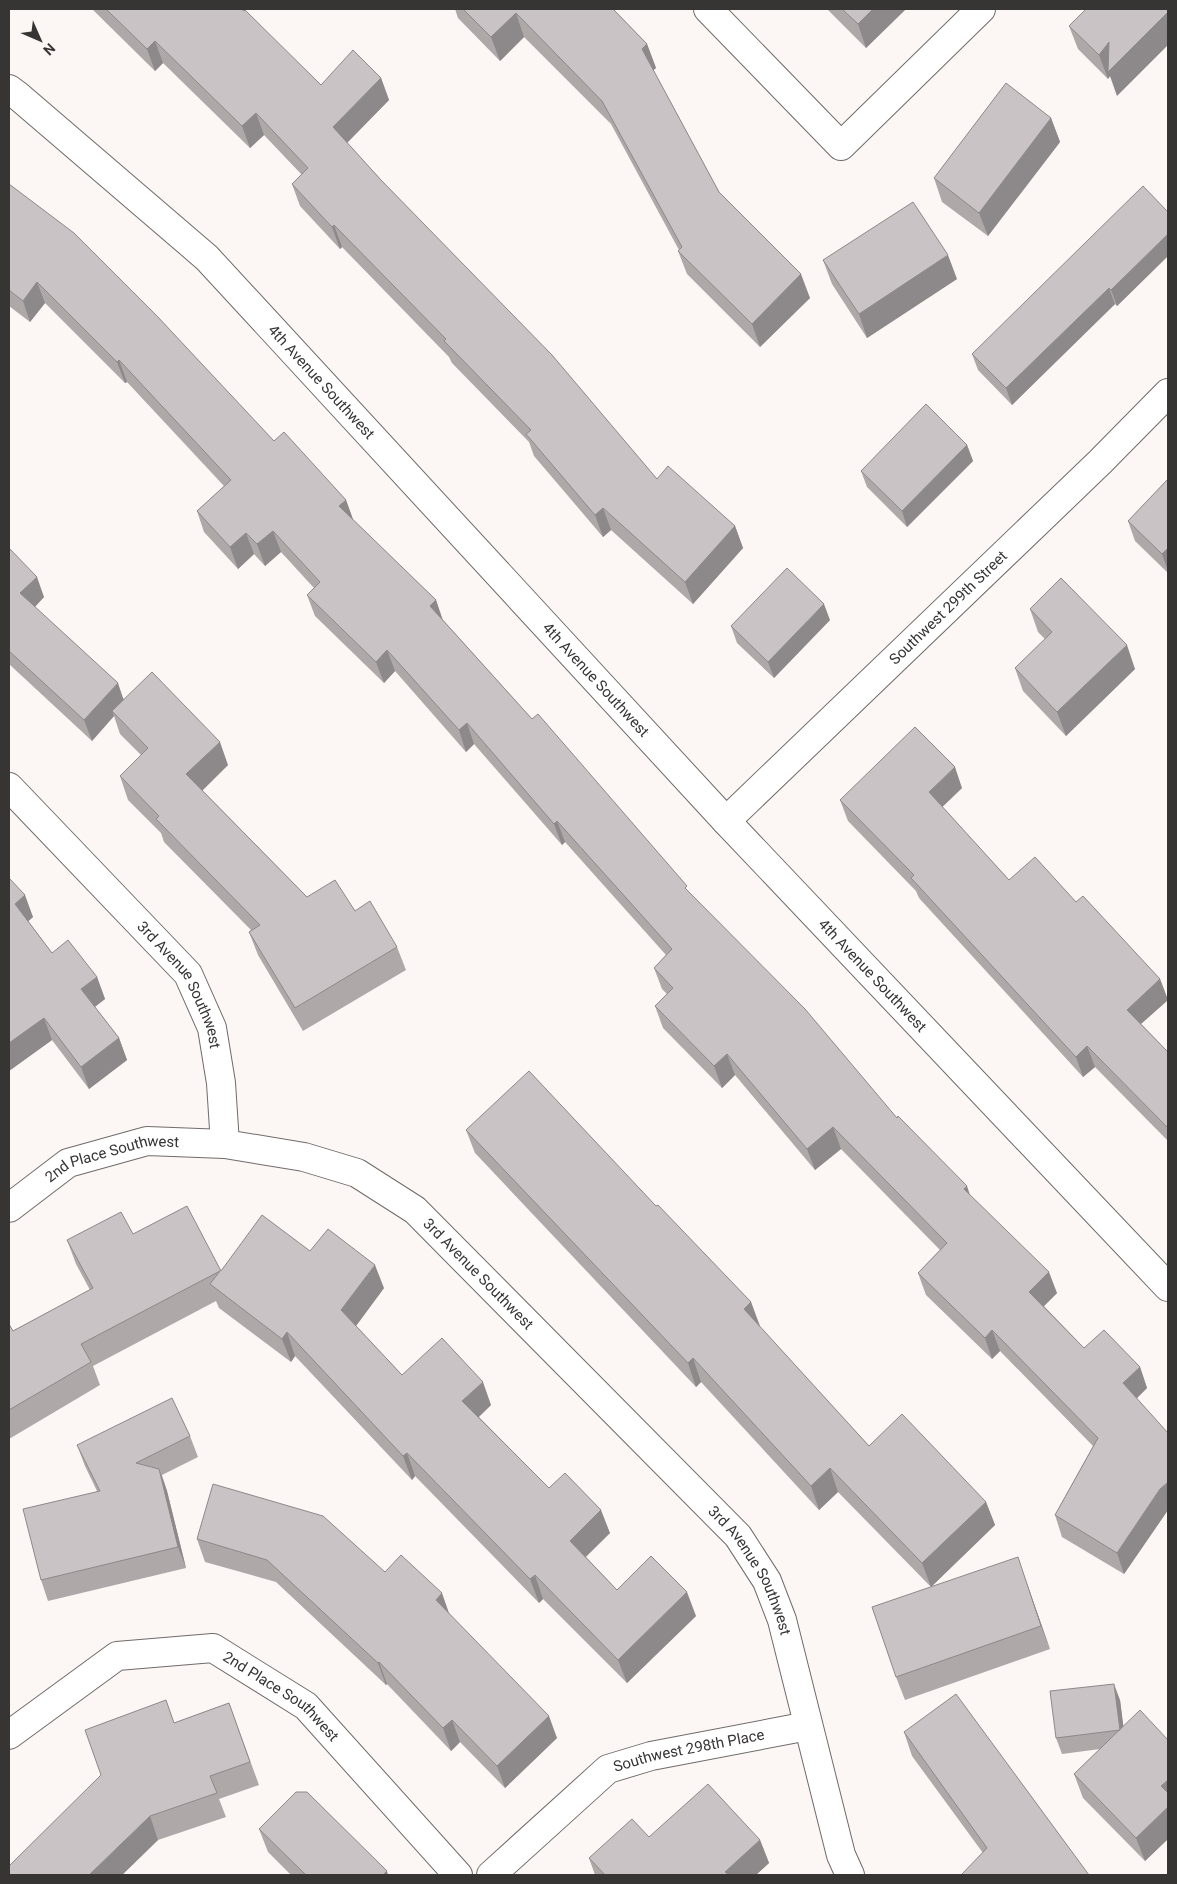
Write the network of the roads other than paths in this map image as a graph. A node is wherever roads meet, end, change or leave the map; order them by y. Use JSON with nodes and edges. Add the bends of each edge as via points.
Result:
{"nodes":[{"id":1,"x":708,"y":9,"type":"edge"},
{"id":2,"x":981,"y":9,"type":"edge"},
{"id":3,"x":9,"y":89,"type":"edge"},
{"id":4,"x":1168,"y":393,"type":"edge"},
{"id":5,"x":9,"y":787,"type":"edge"},
{"id":6,"x":726,"y":821,"type":"junction"},
{"id":7,"x":225,"y":1144,"type":"junction"},
{"id":8,"x":9,"y":1208,"type":"edge"},
{"id":9,"x":1168,"y":1287,"type":"edge"},
{"id":10,"x":808,"y":1726,"type":"junction"},
{"id":11,"x":9,"y":1735,"type":"edge"},
{"id":12,"x":458,"y":1875,"type":"edge"},
{"id":13,"x":491,"y":1875,"type":"edge"},
{"id":14,"x":850,"y":1875,"type":"edge"}],
"edges":[{"from":1,"to":2,"type":"street","via":[[841,146]]},
{"from":3,"to":6,"type":"street","name":"4th Avenue Southwest","via":[[207,258]]},
{"from":4,"to":6,"type":"street","name":"Southwest 299th Street"},
{"from":5,"to":7,"type":"street","name":"3rd Avenue Southwest","via":[[188,974],[212,1028],[221,1083]]},
{"from":6,"to":9,"type":"street","name":"4th Avenue Southwest"},
{"from":7,"to":8,"type":"street","name":"2nd Place Southwest","via":[[147,1141],[68,1163]]},
{"from":7,"to":10,"type":"street","name":"3rd Avenue Southwest","via":[[304,1157],[357,1173],[415,1210],[738,1536],[767,1581],[782,1620]]},
{"from":10,"to":13,"type":"street","name":"Southwest 298th Place","via":[[651,1756],[608,1769]]},
{"from":10,"to":14,"type":"street","name":"3rd Avenue Southwest","via":[[841,1855]]},
{"from":11,"to":12,"type":"street","name":"2nd Place Southwest","via":[[117,1656],[213,1648],[306,1706]]}]}
